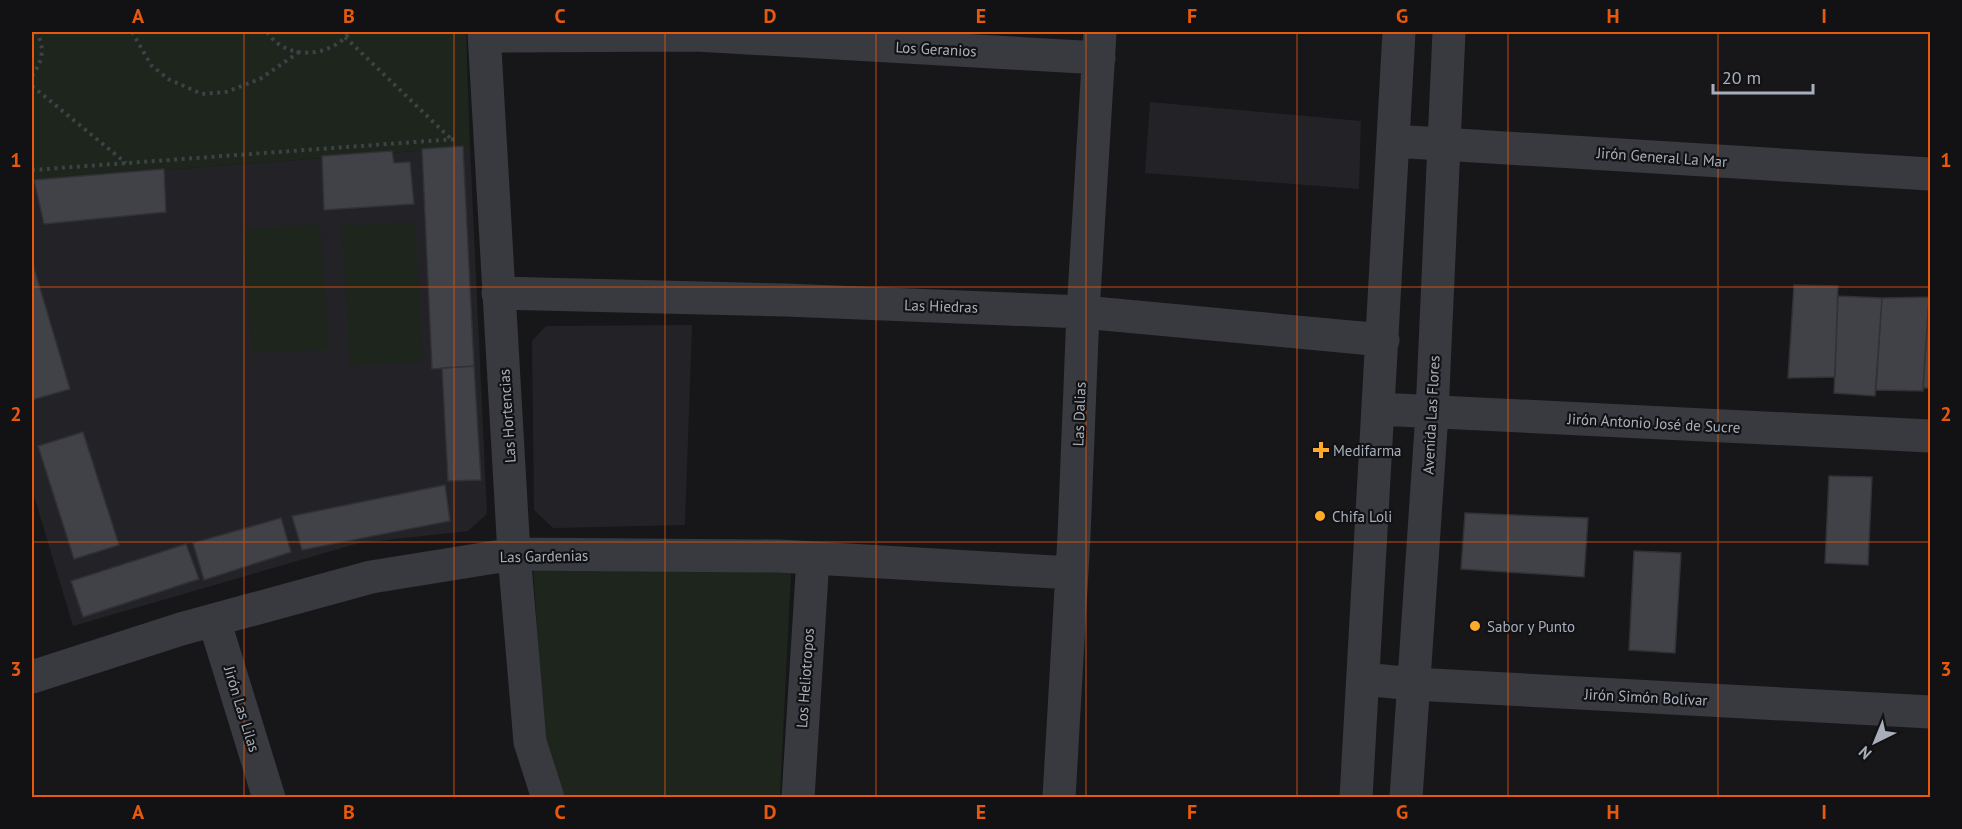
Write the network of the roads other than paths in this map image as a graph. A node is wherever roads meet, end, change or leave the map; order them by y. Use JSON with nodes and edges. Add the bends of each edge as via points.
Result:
{"nodes":[{"id":1,"x":1398,"y":32,"type":"edge"},
{"id":2,"x":1449,"y":32,"type":"edge"},
{"id":3,"x":484,"y":34,"type":"edge"},
{"id":4,"x":1100,"y":45,"type":"edge"},
{"id":5,"x":1393,"y":141,"type":"junction"},
{"id":6,"x":1444,"y":144,"type":"junction"},
{"id":7,"x":1930,"y":174,"type":"edge"},
{"id":8,"x":498,"y":293,"type":"junction"},
{"id":9,"x":1083,"y":312,"type":"junction"},
{"id":10,"x":1383,"y":340,"type":"junction"},
{"id":11,"x":1378,"y":409,"type":"junction"},
{"id":12,"x":1432,"y":413,"type":"junction"},
{"id":13,"x":1930,"y":436,"type":"edge"},
{"id":14,"x":514,"y":554,"type":"junction"},
{"id":15,"x":813,"y":558,"type":"junction"},
{"id":16,"x":1072,"y":573,"type":"junction"},
{"id":17,"x":214,"y":620,"type":"junction"},
{"id":18,"x":32,"y":677,"type":"edge"},
{"id":19,"x":1363,"y":679,"type":"junction"},
{"id":20,"x":1414,"y":684,"type":"junction"},
{"id":21,"x":1930,"y":712,"type":"edge"},
{"id":22,"x":269,"y":798,"type":"edge"},
{"id":23,"x":548,"y":798,"type":"edge"},
{"id":24,"x":798,"y":798,"type":"edge"},
{"id":25,"x":1059,"y":798,"type":"edge"},
{"id":26,"x":1356,"y":798,"type":"edge"},
{"id":27,"x":1406,"y":798,"type":"edge"}],
"edges":[{"from":1,"to":5,"type":"street"},
{"from":2,"to":6,"type":"street","name":"Avenida Las Flores"},
{"from":3,"to":4,"type":"street","name":"Los Geranios"},
{"from":3,"to":8,"type":"street","name":"Las Hortencias"},
{"from":4,"to":9,"type":"street","name":"Las Dalias"},
{"from":5,"to":6,"type":"street","name":"Jirón General La Mar"},
{"from":5,"to":10,"type":"street"},
{"from":6,"to":7,"type":"street","name":"Jirón General La Mar"},
{"from":6,"to":12,"type":"street","name":"Avenida Las Flores"},
{"from":8,"to":9,"type":"street","name":"Las Hiedras"},
{"from":8,"to":14,"type":"street","name":"Las Hortencias"},
{"from":9,"to":10,"type":"street","name":"Las Hiedras"},
{"from":9,"to":16,"type":"street","name":"Las Dalias"},
{"from":10,"to":11,"type":"street"},
{"from":11,"to":12,"type":"street","name":"Jirón Antonio José de Sucre"},
{"from":11,"to":19,"type":"street"},
{"from":12,"to":13,"type":"street","name":"Jirón Antonio José de Sucre"},
{"from":12,"to":20,"type":"street","name":"Avenida Las Flores"},
{"from":14,"to":15,"type":"street","name":"Las Gardenias"},
{"from":14,"to":17,"type":"street","name":"Las Gardenias","via":[[371,578]]},
{"from":14,"to":23,"type":"street","name":"Las Hortencias","via":[[530,742]]},
{"from":15,"to":16,"type":"street","name":"Las Gardenias"},
{"from":15,"to":24,"type":"street","name":"Los Heliotropos"},
{"from":16,"to":25,"type":"street","name":"Las Dalias"},
{"from":17,"to":18,"type":"street","name":"Las Gardenias"},
{"from":17,"to":22,"type":"street","name":"Jirón Las Lilas"},
{"from":19,"to":20,"type":"street","name":"Jirón Simón Bolívar"},
{"from":19,"to":26,"type":"street"},
{"from":20,"to":21,"type":"street","name":"Jirón Simón Bolívar"},
{"from":20,"to":27,"type":"street","name":"Avenida Las Flores"}]}
